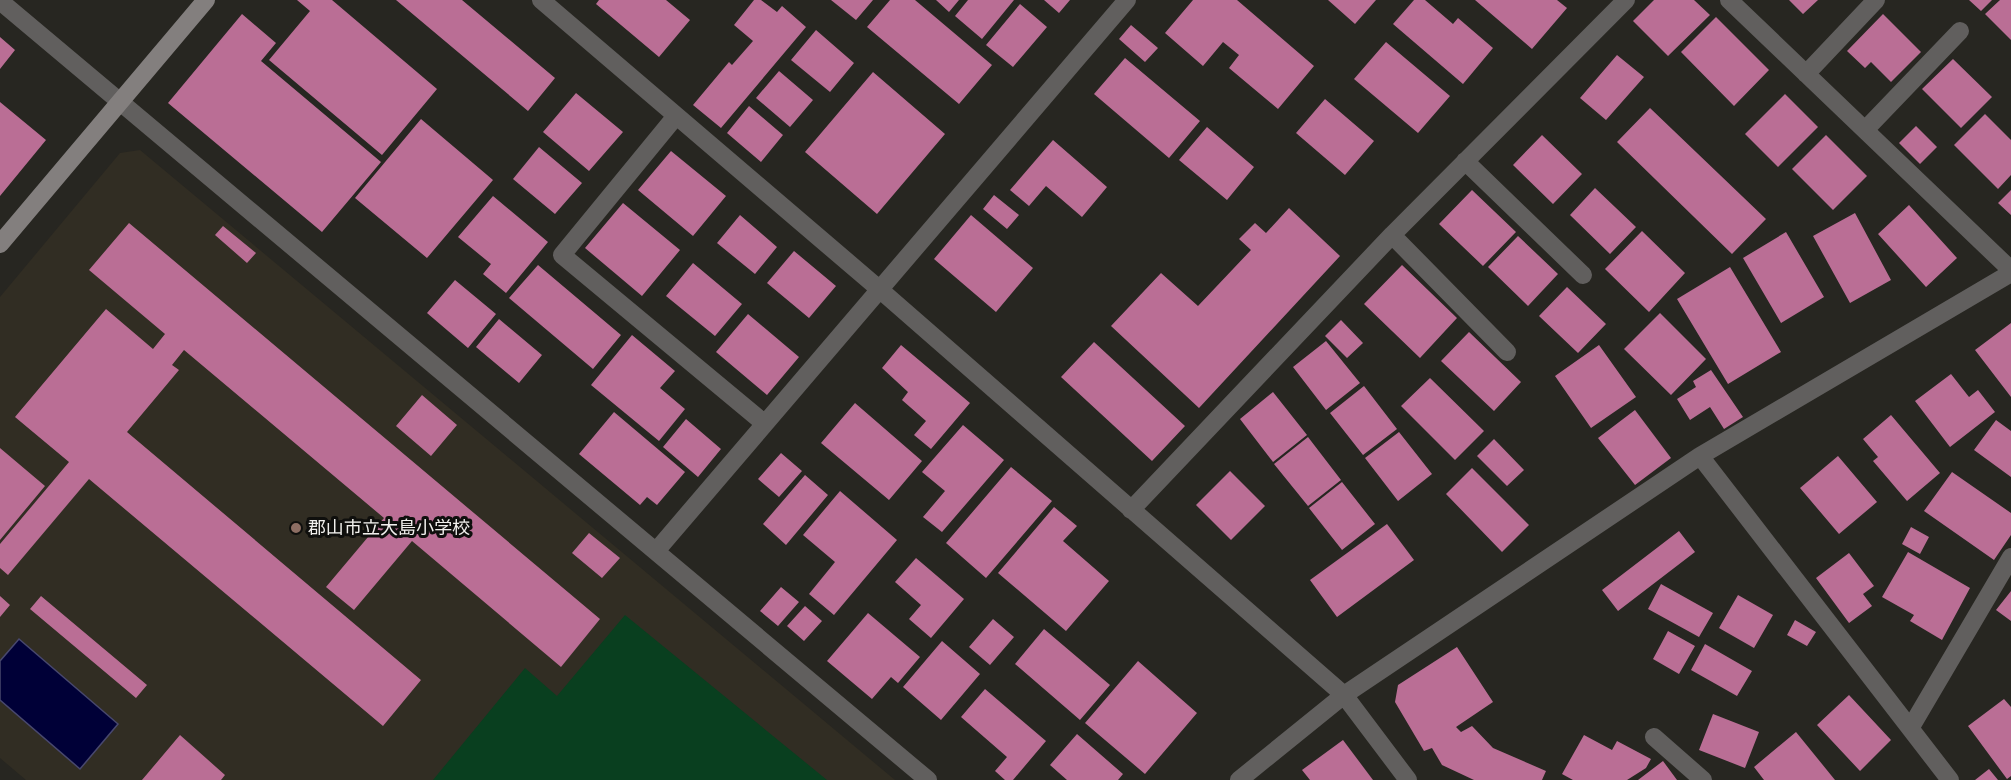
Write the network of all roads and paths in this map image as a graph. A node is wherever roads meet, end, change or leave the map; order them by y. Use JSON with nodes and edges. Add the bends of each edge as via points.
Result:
{"nodes":[{"id":1,"x":206,"y":0,"type":"edge"},
{"id":2,"x":541,"y":0,"type":"edge"},
{"id":3,"x":1127,"y":0,"type":"edge"},
{"id":4,"x":1626,"y":0,"type":"edge"},
{"id":5,"x":1729,"y":0,"type":"edge"},
{"id":6,"x":1876,"y":0,"type":"edge"},
{"id":7,"x":0,"y":1,"type":"edge"},
{"id":8,"x":1960,"y":31,"type":"dead end"},
{"id":9,"x":1806,"y":74,"type":"junction"},
{"id":10,"x":119,"y":102,"type":"junction"},
{"id":11,"x":676,"y":116,"type":"junction"},
{"id":12,"x":1865,"y":130,"type":"junction"},
{"id":13,"x":1465,"y":161,"type":"junction"},
{"id":14,"x":1392,"y":235,"type":"junction"},
{"id":15,"x":0,"y":244,"type":"edge"},
{"id":16,"x":2011,"y":272,"type":"edge"},
{"id":17,"x":1583,"y":275,"type":"dead end"},
{"id":18,"x":878,"y":288,"type":"junction"},
{"id":19,"x":1507,"y":352,"type":"dead end"},
{"id":20,"x":764,"y":423,"type":"junction"},
{"id":21,"x":1700,"y":456,"type":"junction"},
{"id":22,"x":1131,"y":510,"type":"junction"},
{"id":23,"x":657,"y":550,"type":"junction"},
{"id":24,"x":2011,"y":557,"type":"edge"},
{"id":25,"x":1344,"y":695,"type":"junction"},
{"id":26,"x":1911,"y":727,"type":"junction"},
{"id":27,"x":1654,"y":737,"type":"dead end"},
{"id":28,"x":928,"y":780,"type":"edge"},
{"id":29,"x":1239,"y":780,"type":"edge"},
{"id":30,"x":1408,"y":780,"type":"edge"},
{"id":31,"x":1703,"y":780,"type":"edge"},
{"id":32,"x":1950,"y":780,"type":"edge"}],
"edges":[{"from":1,"to":10,"type":"street"},
{"from":2,"to":11,"type":"street"},
{"from":3,"to":18,"type":"street"},
{"from":4,"to":13,"type":"street"},
{"from":5,"to":9,"type":"street"},
{"from":6,"to":9,"type":"street"},
{"from":7,"to":10,"type":"street"},
{"from":8,"to":12,"type":"street"},
{"from":9,"to":12,"type":"street"},
{"from":10,"to":15,"type":"street"},
{"from":10,"to":23,"type":"street"},
{"from":11,"to":18,"type":"street"},
{"from":11,"to":20,"type":"street","via":[[562,255]]},
{"from":12,"to":16,"type":"street"},
{"from":13,"to":14,"type":"street"},
{"from":13,"to":17,"type":"street"},
{"from":14,"to":19,"type":"street"},
{"from":14,"to":22,"type":"street"},
{"from":16,"to":21,"type":"street"},
{"from":18,"to":20,"type":"street"},
{"from":18,"to":22,"type":"street"},
{"from":20,"to":23,"type":"street"},
{"from":21,"to":25,"type":"street"},
{"from":21,"to":26,"type":"street"},
{"from":22,"to":25,"type":"street"},
{"from":23,"to":28,"type":"street"},
{"from":24,"to":26,"type":"street"},
{"from":25,"to":29,"type":"street"},
{"from":25,"to":30,"type":"street"},
{"from":26,"to":32,"type":"street"},
{"from":27,"to":31,"type":"street"}]}
